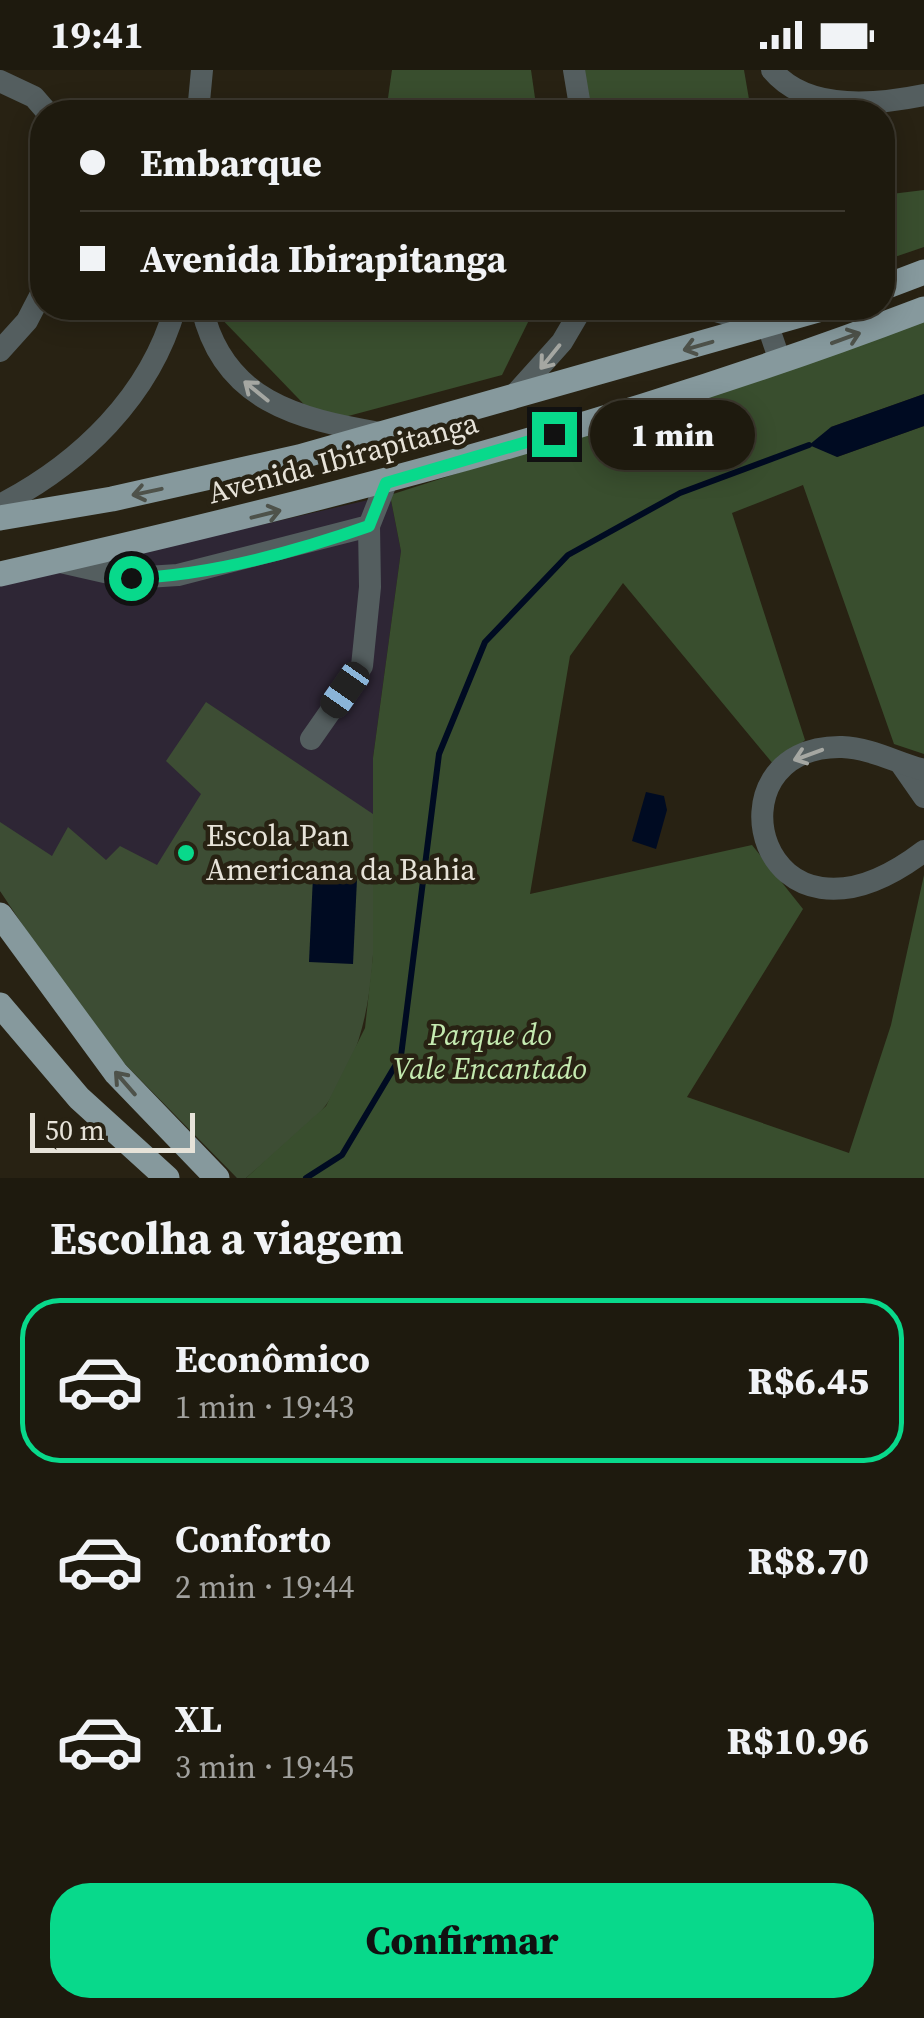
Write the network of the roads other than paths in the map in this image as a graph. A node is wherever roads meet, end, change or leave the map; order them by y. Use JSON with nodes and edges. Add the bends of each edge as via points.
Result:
{"nodes":[{"id":1,"x":202,"y":70,"type":"edge"},
{"id":2,"x":574,"y":70,"type":"edge"},
{"id":3,"x":772,"y":70,"type":"edge"},
{"id":4,"x":0,"y":81,"type":"edge"},
{"id":5,"x":921,"y":94,"type":"edge"},
{"id":6,"x":37,"y":100,"type":"edge"},
{"id":7,"x":199,"y":100,"type":"edge"},
{"id":8,"x":578,"y":100,"type":"edge"},
{"id":9,"x":924,"y":272,"type":"edge"},
{"id":10,"x":895,"y":283,"type":"edge"},
{"id":11,"x":924,"y":308,"type":"edge"},
{"id":12,"x":30,"y":316,"type":"edge"},
{"id":13,"x":895,"y":319,"type":"edge"},
{"id":14,"x":171,"y":320,"type":"edge"},
{"id":15,"x":207,"y":320,"type":"edge"},
{"id":16,"x":575,"y":320,"type":"edge"},
{"id":17,"x":747,"y":320,"type":"edge"},
{"id":18,"x":787,"y":320,"type":"edge"},
{"id":19,"x":892,"y":320,"type":"edge"},
{"id":20,"x":768,"y":326,"type":"junction"},
{"id":21,"x":0,"y":351,"type":"edge"},
{"id":22,"x":780,"y":362,"type":"junction"},
{"id":23,"x":509,"y":400,"type":"junction"},
{"id":24,"x":380,"y":432,"type":"junction"},
{"id":25,"x":386,"y":483,"type":"junction"},
{"id":26,"x":0,"y":504,"type":"edge"},
{"id":27,"x":0,"y":518,"type":"edge"},
{"id":28,"x":369,"y":526,"type":"junction"},
{"id":29,"x":56,"y":561,"type":"junction"},
{"id":30,"x":0,"y":574,"type":"edge"},
{"id":31,"x":311,"y":738,"type":"dead end"},
{"id":32,"x":912,"y":767,"type":"edge"},
{"id":33,"x":924,"y":797,"type":"edge"},
{"id":34,"x":923,"y":849,"type":"edge"},
{"id":35,"x":0,"y":915,"type":"edge"},
{"id":36,"x":0,"y":1005,"type":"edge"},
{"id":37,"x":167,"y":1178,"type":"edge"},
{"id":38,"x":217,"y":1178,"type":"edge"}],
"edges":[{"from":1,"to":7,"type":"street"},
{"from":2,"to":8,"type":"street"},
{"from":3,"to":5,"type":"street","via":[[796,92],[826,100]]},
{"from":4,"to":6,"type":"street"},
{"from":9,"to":10,"type":"main road"},
{"from":13,"to":11,"type":"main road","name":"Avenida Ibirapitanga","one_way":true},
{"from":12,"to":21,"type":"street"},
{"from":14,"to":26,"type":"street","via":[[152,367],[105,427],[54,472]]},
{"from":24,"to":15,"type":"street","one_way":true,"via":[[292,415],[262,398],[219,352]]},
{"from":16,"to":23,"type":"street","one_way":true},
{"from":17,"to":20,"type":"street"},
{"from":18,"to":20,"type":"main road","name":"Avenida Ibirapitanga"},
{"from":22,"to":19,"type":"main road","name":"Avenida Ibirapitanga","one_way":true},
{"from":20,"to":22,"type":"street"},
{"from":20,"to":23,"type":"main road","name":"Avenida Ibirapitanga","one_way":true},
{"from":22,"to":25,"type":"main road","name":"Avenida Ibirapitanga"},
{"from":23,"to":24,"type":"main road","name":"Avenida Ibirapitanga"},
{"from":24,"to":27,"type":"main road","name":"Avenida Ibirapitanga","one_way":true,"via":[[216,477]]},
{"from":25,"to":28,"type":"street"},
{"from":29,"to":25,"type":"main road","name":"Avenida Ibirapitanga","one_way":true},
{"from":28,"to":29,"type":"street","via":[[178,575],[131,578]]},
{"from":28,"to":31,"type":"street","via":[[362,666]]},
{"from":29,"to":30,"type":"main road","name":"Avenida Ibirapitanga"},
{"from":32,"to":33,"type":"street"},
{"from":32,"to":34,"type":"street","one_way":true,"via":[[841,747],[795,758],[768,791],[762,830],[776,866],[832,888],[897,872]]},
{"from":38,"to":35,"type":"main road","one_way":true,"via":[[116,1073]]},
{"from":36,"to":37,"type":"main road","via":[[79,1098]]}]}
